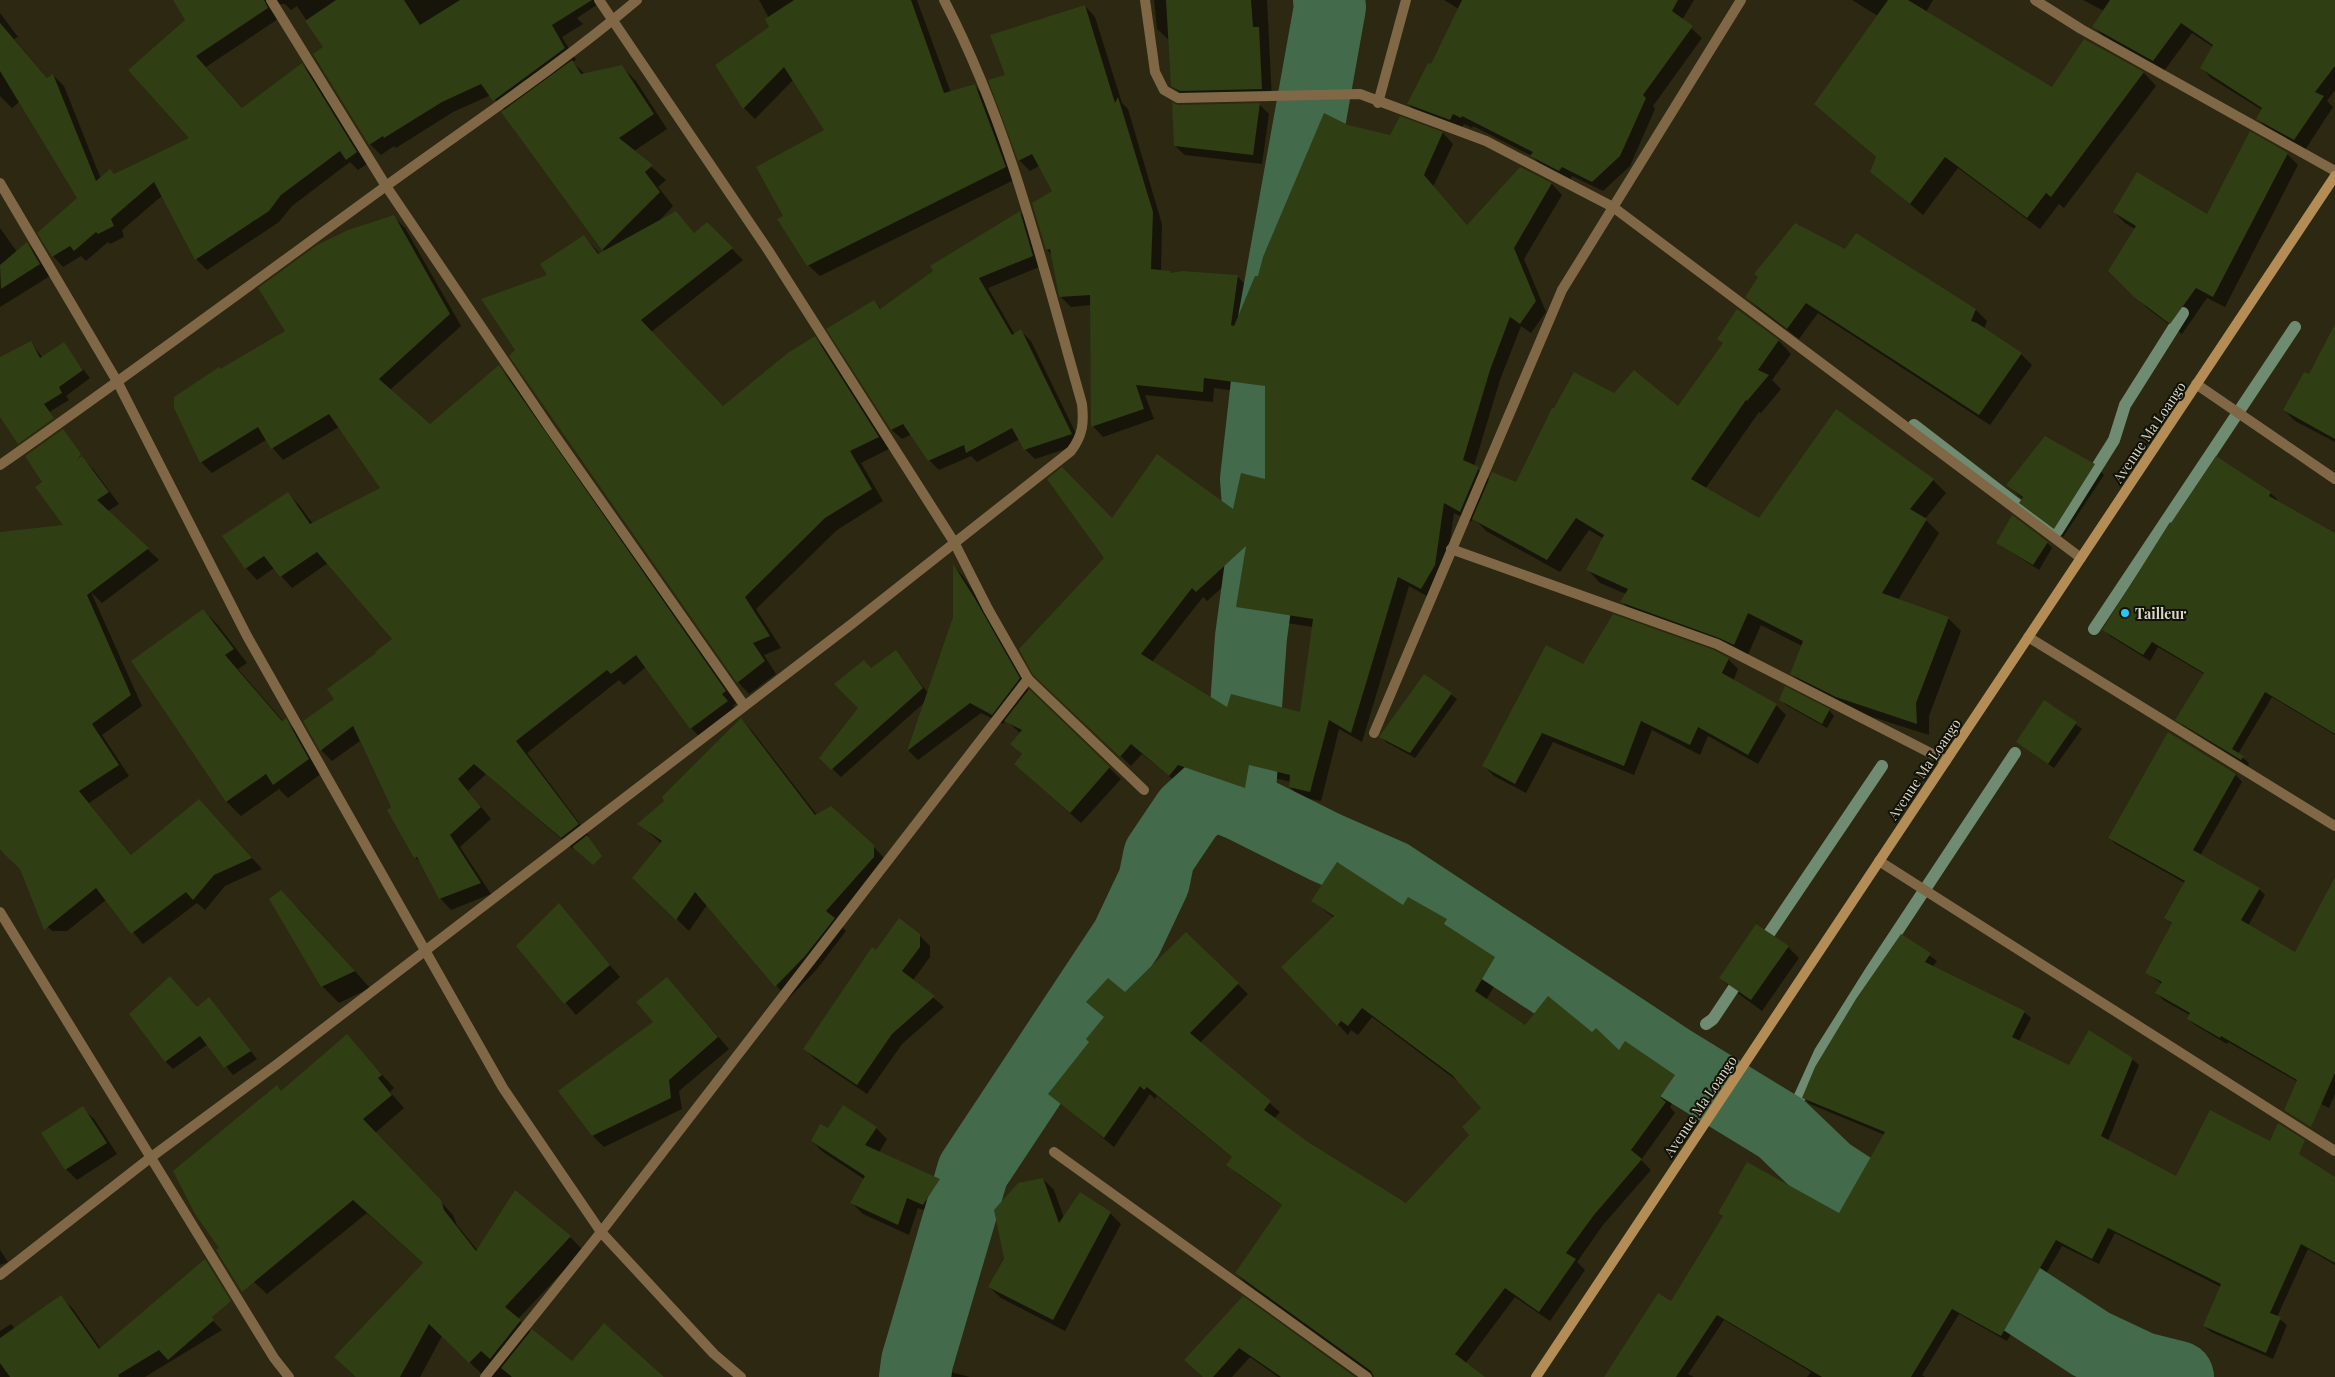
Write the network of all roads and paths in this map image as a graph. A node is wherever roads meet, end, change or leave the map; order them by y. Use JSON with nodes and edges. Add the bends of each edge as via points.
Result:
{"nodes":[{"id":1,"x":271,"y":0,"type":"edge"},
{"id":2,"x":598,"y":0,"type":"edge"},
{"id":3,"x":637,"y":0,"type":"edge"},
{"id":4,"x":944,"y":0,"type":"edge"},
{"id":5,"x":1145,"y":0,"type":"edge"},
{"id":6,"x":1406,"y":0,"type":"edge"},
{"id":7,"x":1741,"y":0,"type":"edge"},
{"id":8,"x":2035,"y":0,"type":"edge"},
{"id":9,"x":612,"y":22,"type":"junction"},
{"id":10,"x":1378,"y":102,"type":"junction"},
{"id":11,"x":2335,"y":171,"type":"edge"},
{"id":12,"x":2335,"y":176,"type":"edge"},
{"id":13,"x":0,"y":183,"type":"edge"},
{"id":14,"x":386,"y":186,"type":"junction"},
{"id":15,"x":1613,"y":207,"type":"junction"},
{"id":16,"x":118,"y":382,"type":"junction"},
{"id":17,"x":2196,"y":384,"type":"junction"},
{"id":18,"x":0,"y":465,"type":"edge"},
{"id":19,"x":2335,"y":479,"type":"edge"},
{"id":20,"x":954,"y":542,"type":"junction"},
{"id":21,"x":1451,"y":549,"type":"junction"},
{"id":22,"x":2081,"y":558,"type":"junction"},
{"id":23,"x":2028,"y":637,"type":"junction"},
{"id":24,"x":1028,"y":679,"type":"junction"},
{"id":25,"x":744,"y":705,"type":"junction"},
{"id":26,"x":1374,"y":733,"type":"dead end"},
{"id":27,"x":1946,"y":761,"type":"junction"},
{"id":28,"x":1144,"y":790,"type":"dead end"},
{"id":29,"x":2335,"y":826,"type":"edge"},
{"id":30,"x":1880,"y":861,"type":"junction"},
{"id":31,"x":0,"y":912,"type":"edge"},
{"id":32,"x":424,"y":950,"type":"junction"},
{"id":33,"x":2335,"y":1150,"type":"edge"},
{"id":34,"x":1054,"y":1152,"type":"dead end"},
{"id":35,"x":150,"y":1158,"type":"junction"},
{"id":36,"x":601,"y":1232,"type":"junction"},
{"id":37,"x":0,"y":1275,"type":"edge"},
{"id":38,"x":289,"y":1377,"type":"edge"},
{"id":39,"x":485,"y":1377,"type":"edge"},
{"id":40,"x":741,"y":1377,"type":"edge"},
{"id":41,"x":1367,"y":1377,"type":"edge"},
{"id":42,"x":1536,"y":1377,"type":"edge"}],
"edges":[{"from":1,"to":14,"type":"street"},
{"from":2,"to":9,"type":"street"},
{"from":3,"to":9,"type":"street"},
{"from":4,"to":20,"type":"street","via":[[991,105],[1015,172],[1082,404],[1084,425],[1079,440],[1070,451]]},
{"from":5,"to":10,"type":"street","via":[[1156,72],[1164,90],[1178,98],[1360,94]]},
{"from":6,"to":10,"type":"street"},
{"from":7,"to":15,"type":"street"},
{"from":8,"to":11,"type":"street"},
{"from":9,"to":14,"type":"street"},
{"from":9,"to":20,"type":"street","via":[[768,250]]},
{"from":10,"to":15,"type":"street","via":[[1486,141]]},
{"from":12,"to":17,"type":"main road","name":"Avenue Ma Loango"},
{"from":13,"to":16,"type":"street"},
{"from":14,"to":16,"type":"street"},
{"from":14,"to":25,"type":"street","via":[[549,427]]},
{"from":15,"to":21,"type":"street","via":[[1562,290]]},
{"from":15,"to":22,"type":"street"},
{"from":16,"to":18,"type":"street"},
{"from":16,"to":32,"type":"street","via":[[247,636]]},
{"from":17,"to":19,"type":"street"},
{"from":17,"to":22,"type":"main road","name":"Avenue Ma Loango"},
{"from":20,"to":24,"type":"street"},
{"from":20,"to":25,"type":"street"},
{"from":21,"to":26,"type":"street"},
{"from":21,"to":27,"type":"street","via":[[1717,644]]},
{"from":22,"to":23,"type":"main road","name":"Avenue Ma Loango"},
{"from":23,"to":27,"type":"main road","name":"Avenue Ma Loango"},
{"from":23,"to":29,"type":"street"},
{"from":24,"to":28,"type":"street"},
{"from":24,"to":36,"type":"street"},
{"from":25,"to":32,"type":"street"},
{"from":27,"to":30,"type":"main road","name":"Avenue Ma Loango"},
{"from":30,"to":33,"type":"street"},
{"from":30,"to":42,"type":"main road","name":"Avenue Ma Loango"},
{"from":31,"to":35,"type":"street"},
{"from":32,"to":35,"type":"street","via":[[276,1066]]},
{"from":32,"to":36,"type":"street","via":[[503,1088]]},
{"from":34,"to":41,"type":"street"},
{"from":35,"to":37,"type":"street"},
{"from":35,"to":38,"type":"street"},
{"from":36,"to":39,"type":"street"},
{"from":36,"to":40,"type":"street","via":[[714,1354]]}]}
